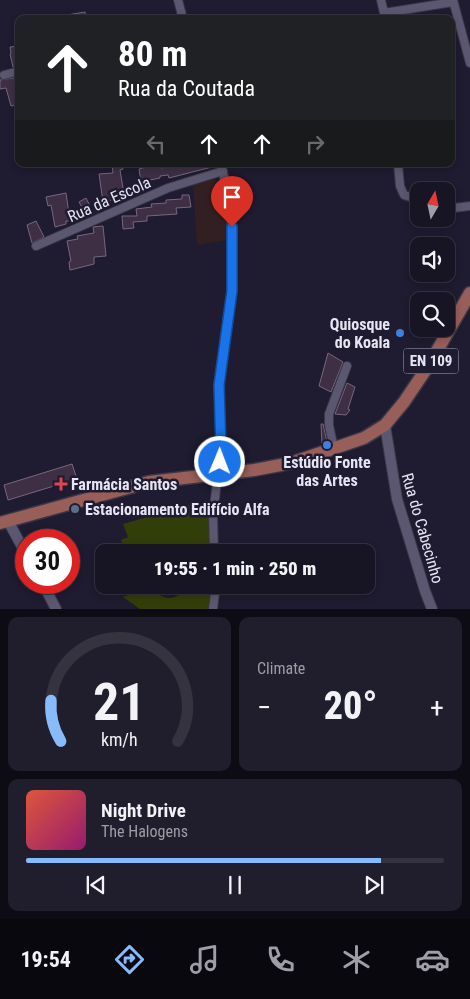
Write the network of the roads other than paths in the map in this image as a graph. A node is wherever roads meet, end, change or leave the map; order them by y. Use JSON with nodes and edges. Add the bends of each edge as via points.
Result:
{"nodes":[{"id":1,"x":178,"y":0,"type":"edge"},
{"id":2,"x":381,"y":0,"type":"edge"},
{"id":3,"x":453,"y":1,"type":"edge"},
{"id":4,"x":182,"y":15,"type":"edge"},
{"id":5,"x":467,"y":39,"type":"edge"},
{"id":6,"x":470,"y":63,"type":"edge"},
{"id":7,"x":15,"y":72,"type":"edge"},
{"id":8,"x":4,"y":74,"type":"dead end"},
{"id":9,"x":222,"y":167,"type":"edge"},
{"id":10,"x":398,"y":167,"type":"edge"},
{"id":11,"x":410,"y":197,"type":"edge"},
{"id":12,"x":470,"y":206,"type":"edge"},
{"id":13,"x":455,"y":208,"type":"edge"},
{"id":14,"x":36,"y":246,"type":"dead end"},
{"id":15,"x":470,"y":293,"type":"edge"},
{"id":16,"x":347,"y":366,"type":"dead end"},
{"id":17,"x":385,"y":425,"type":"junction"},
{"id":18,"x":334,"y":449,"type":"junction"},
{"id":19,"x":219,"y":474,"type":"junction"},
{"id":20,"x":4,"y":522,"type":"edge"},
{"id":21,"x":15,"y":538,"type":"edge"},
{"id":22,"x":214,"y":544,"type":"edge"},
{"id":23,"x":48,"y":594,"type":"edge"},
{"id":24,"x":215,"y":594,"type":"edge"},
{"id":25,"x":56,"y":609,"type":"edge"},
{"id":26,"x":213,"y":609,"type":"edge"},
{"id":27,"x":432,"y":609,"type":"edge"}],
"edges":[{"from":1,"to":4,"type":"street"},
{"from":2,"to":3,"type":"street","via":[[384,13]]},
{"from":3,"to":5,"type":"street"},
{"from":5,"to":6,"type":"street"},
{"from":7,"to":8,"type":"street"},
{"from":9,"to":14,"type":"street","name":"Rua da Escola"},
{"from":9,"to":19,"type":"street","via":[[230,207],[232,291],[219,385]]},
{"from":10,"to":11,"type":"street","via":[[400,186],[404,195]]},
{"from":12,"to":13,"type":"street"},
{"from":15,"to":17,"type":"main road","number":"EN 109","via":[[429,365]]},
{"from":16,"to":18,"type":"street","via":[[329,414]]},
{"from":17,"to":18,"type":"main road","number":"EN 109","via":[[364,438]]},
{"from":17,"to":27,"type":"street","name":"Rua do Cabecinho","via":[[397,499]]},
{"from":18,"to":19,"type":"main road","number":"EN 109","via":[[291,462]]},
{"from":19,"to":20,"type":"main road","number":"EN 109","via":[[149,482]]},
{"from":19,"to":22,"type":"street","via":[[213,515]]},
{"from":20,"to":21,"type":"street"},
{"from":23,"to":25,"type":"street"},
{"from":24,"to":26,"type":"street"}]}
